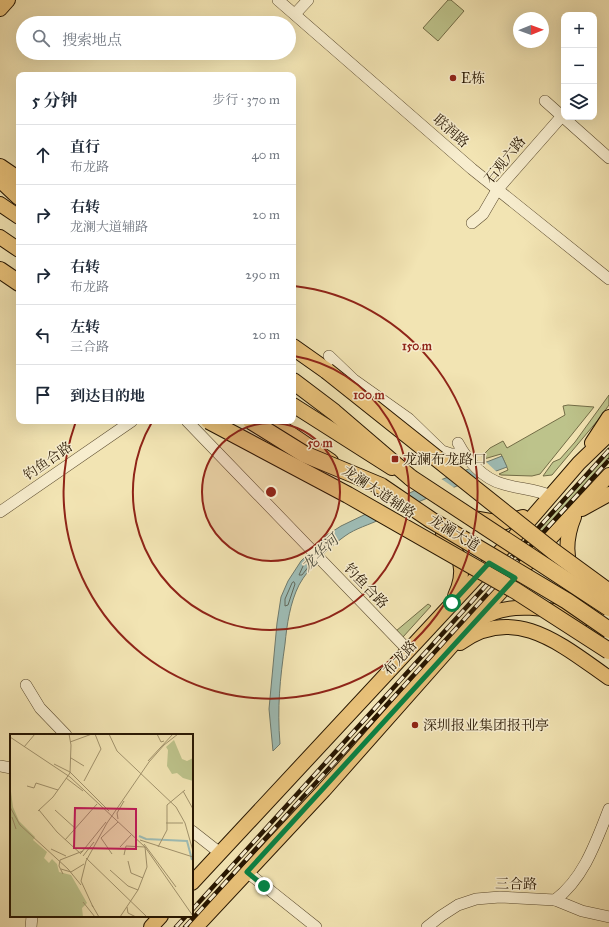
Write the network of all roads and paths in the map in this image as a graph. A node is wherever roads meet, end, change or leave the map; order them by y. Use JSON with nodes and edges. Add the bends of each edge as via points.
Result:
{"nodes":[{"id":1,"x":8,"y":0,"type":"edge"},
{"id":2,"x":278,"y":0,"type":"edge"},
{"id":3,"x":308,"y":0,"type":"edge"},
{"id":4,"x":0,"y":9,"type":"edge"},
{"id":5,"x":295,"y":14,"type":"junction"},
{"id":6,"x":546,"y":101,"type":"dead end"},
{"id":7,"x":561,"y":115,"type":"edge"},
{"id":8,"x":561,"y":117,"type":"edge"},
{"id":9,"x":566,"y":120,"type":"edge"},
{"id":10,"x":609,"y":158,"type":"edge"},
{"id":11,"x":0,"y":167,"type":"edge"},
{"id":12,"x":16,"y":178,"type":"edge"},
{"id":13,"x":0,"y":179,"type":"edge"},
{"id":14,"x":497,"y":190,"type":"junction"},
{"id":15,"x":16,"y":194,"type":"edge"},
{"id":16,"x":0,"y":204,"type":"edge"},
{"id":17,"x":16,"y":215,"type":"edge"},
{"id":18,"x":472,"y":223,"type":"dead end"},
{"id":19,"x":0,"y":237,"type":"edge"},
{"id":20,"x":16,"y":248,"type":"edge"},
{"id":21,"x":0,"y":267,"type":"edge"},
{"id":22,"x":0,"y":270,"type":"edge"},
{"id":23,"x":16,"y":275,"type":"edge"},
{"id":24,"x":609,"y":280,"type":"edge"},
{"id":25,"x":16,"y":281,"type":"edge"},
{"id":26,"x":296,"y":350,"type":"edge"},
{"id":27,"x":329,"y":356,"type":"dead end"},
{"id":28,"x":296,"y":383,"type":"edge"},
{"id":29,"x":296,"y":407,"type":"edge"},
{"id":30,"x":609,"y":417,"type":"edge"},
{"id":31,"x":128,"y":424,"type":"edge"},
{"id":32,"x":190,"y":424,"type":"edge"},
{"id":33,"x":214,"y":424,"type":"edge"},
{"id":34,"x":256,"y":424,"type":"edge"},
{"id":35,"x":277,"y":424,"type":"edge"},
{"id":36,"x":609,"y":434,"type":"edge"},
{"id":37,"x":458,"y":443,"type":"dead end"},
{"id":38,"x":464,"y":454,"type":"junction"},
{"id":39,"x":579,"y":463,"type":"junction"},
{"id":40,"x":609,"y":475,"type":"edge"},
{"id":41,"x":411,"y":480,"type":"junction"},
{"id":42,"x":381,"y":490,"type":"junction"},
{"id":43,"x":609,"y":494,"type":"edge"},
{"id":44,"x":547,"y":501,"type":"junction"},
{"id":45,"x":454,"y":510,"type":"junction"},
{"id":46,"x":576,"y":511,"type":"junction"},
{"id":47,"x":0,"y":512,"type":"edge"},
{"id":48,"x":437,"y":530,"type":"junction"},
{"id":49,"x":507,"y":544,"type":"junction"},
{"id":50,"x":531,"y":559,"type":"junction"},
{"id":51,"x":489,"y":563,"type":"junction"},
{"id":52,"x":515,"y":578,"type":"junction"},
{"id":53,"x":609,"y":592,"type":"edge"},
{"id":54,"x":585,"y":595,"type":"junction"},
{"id":55,"x":452,"y":603,"type":"junction"},
{"id":56,"x":609,"y":608,"type":"edge"},
{"id":57,"x":609,"y":611,"type":"edge"},
{"id":58,"x":583,"y":619,"type":"junction"},
{"id":59,"x":470,"y":625,"type":"junction"},
{"id":60,"x":609,"y":630,"type":"edge"},
{"id":61,"x":609,"y":637,"type":"edge"},
{"id":62,"x":408,"y":650,"type":"junction"},
{"id":63,"x":609,"y":651,"type":"edge"},
{"id":64,"x":445,"y":654,"type":"junction"},
{"id":65,"x":609,"y":678,"type":"edge"},
{"id":66,"x":26,"y":685,"type":"dead end"},
{"id":67,"x":65,"y":734,"type":"edge"},
{"id":68,"x":0,"y":766,"type":"edge"},
{"id":69,"x":10,"y":768,"type":"edge"},
{"id":70,"x":609,"y":809,"type":"edge"},
{"id":71,"x":193,"y":832,"type":"edge"},
{"id":72,"x":220,"y":853,"type":"junction"},
{"id":73,"x":247,"y":872,"type":"junction"},
{"id":74,"x":193,"y":882,"type":"edge"},
{"id":75,"x":555,"y":900,"type":"junction"},
{"id":76,"x":32,"y":917,"type":"edge"},
{"id":77,"x":160,"y":917,"type":"edge"},
{"id":78,"x":609,"y":917,"type":"edge"},
{"id":79,"x":31,"y":927,"type":"edge"},
{"id":80,"x":151,"y":927,"type":"edge"},
{"id":81,"x":196,"y":927,"type":"edge"},
{"id":82,"x":316,"y":927,"type":"edge"},
{"id":83,"x":427,"y":927,"type":"edge"}],
"edges":[{"from":1,"to":4,"type":"main road"},
{"from":2,"to":5,"type":"street","name":"联润路"},
{"from":3,"to":5,"type":"street"},
{"from":5,"to":14,"type":"street","name":"联润路"},
{"from":6,"to":7,"type":"street"},
{"from":8,"to":14,"type":"street","name":"石观六路"},
{"from":9,"to":10,"type":"street"},
{"from":11,"to":12,"type":"highway"},
{"from":13,"to":15,"type":"highway"},
{"from":14,"to":18,"type":"street","name":"石观六路","via":[[483,214]]},
{"from":14,"to":24,"type":"street","name":"联润路"},
{"from":16,"to":17,"type":"main road"},
{"from":19,"to":20,"type":"main road"},
{"from":21,"to":23,"type":"highway"},
{"from":22,"to":25,"type":"highway"},
{"from":26,"to":53,"type":"highway","bridge":true,"via":[[351,389],[553,551]]},
{"from":27,"to":38,"type":"street","via":[[354,380],[409,419],[442,451]]},
{"from":28,"to":41,"type":"highway","name":"龙澜大道","via":[[334,412]]},
{"from":29,"to":41,"type":"main road","name":"龙澜大道辅路"},
{"from":30,"to":39,"type":"main road"},
{"from":31,"to":47,"type":"street","name":"钓鱼合路"},
{"from":32,"to":62,"type":"street","name":"钓鱼合路"},
{"from":33,"to":63,"type":"highway","bridge":true,"via":[[348,495],[516,591]]},
{"from":34,"to":42,"type":"highway","name":"龙澜大道","bridge":true,"via":[[304,454]]},
{"from":35,"to":42,"type":"main road","name":"龙澜大道辅路"},
{"from":36,"to":39,"type":"main road","name":"布龙路"},
{"from":37,"to":38,"type":"street"},
{"from":38,"to":44,"type":"street","via":[[488,478],[503,484],[542,492]]},
{"from":39,"to":44,"type":"main road","name":"布龙路"},
{"from":40,"to":46,"type":"main road"},
{"from":41,"to":45,"type":"main road","name":"龙澜大道辅路","bridge":true},
{"from":41,"to":56,"type":"highway","name":"龙澜大道","bridge":true},
{"from":42,"to":48,"type":"main road","name":"龙澜大道辅路"},
{"from":42,"to":60,"type":"highway","name":"龙澜大道","bridge":true,"via":[[567,601]]},
{"from":43,"to":46,"type":"main road"},
{"from":44,"to":45,"type":"main road","via":[[516,520],[502,523]]},
{"from":44,"to":49,"type":"main road","name":"布龙路"},
{"from":45,"to":49,"type":"main road","name":"龙澜大道辅路"},
{"from":46,"to":50,"type":"main road"},
{"from":46,"to":54,"type":"main road","via":[[570,525],[567,554],[574,582]]},
{"from":48,"to":51,"type":"main road","name":"龙澜大道辅路"},
{"from":48,"to":55,"type":"main road","via":[[452,545],[461,563],[460,586]]},
{"from":49,"to":50,"type":"main road","name":"龙澜大道辅路"},
{"from":49,"to":51,"type":"main road","name":"布龙路"},
{"from":50,"to":52,"type":"main road"},
{"from":50,"to":54,"type":"main road","name":"龙澜大道辅路"},
{"from":51,"to":52,"type":"main road","name":"龙澜大道辅路"},
{"from":51,"to":55,"type":"main road","name":"布龙路"},
{"from":52,"to":58,"type":"main road","name":"龙澜大道辅路"},
{"from":52,"to":59,"type":"main road"},
{"from":54,"to":57,"type":"main road","name":"龙澜大道辅路"},
{"from":55,"to":62,"type":"main road","name":"布龙路"},
{"from":58,"to":59,"type":"main road","via":[[563,612],[526,609],[491,613]]},
{"from":58,"to":61,"type":"main road","name":"龙澜大道辅路"},
{"from":59,"to":64,"type":"main road"},
{"from":62,"to":72,"type":"main road","name":"布龙路"},
{"from":64,"to":65,"type":"main road","via":[[462,640],[486,630],[510,626],[536,632],[555,641]]},
{"from":64,"to":73,"type":"main road"},
{"from":66,"to":67,"type":"street","via":[[40,708]]},
{"from":68,"to":69,"type":"street"},
{"from":70,"to":75,"type":"street","via":[[580,874],[567,892]]},
{"from":71,"to":72,"type":"street"},
{"from":72,"to":74,"type":"main road","name":"布龙路"},
{"from":73,"to":81,"type":"main road"},
{"from":73,"to":82,"type":"street"},
{"from":75,"to":78,"type":"street","name":"三合路","via":[[582,911]]},
{"from":75,"to":83,"type":"street","name":"三合路","via":[[500,897],[476,899],[458,905]]},
{"from":76,"to":79,"type":"street"},
{"from":77,"to":80,"type":"main road"}]}
